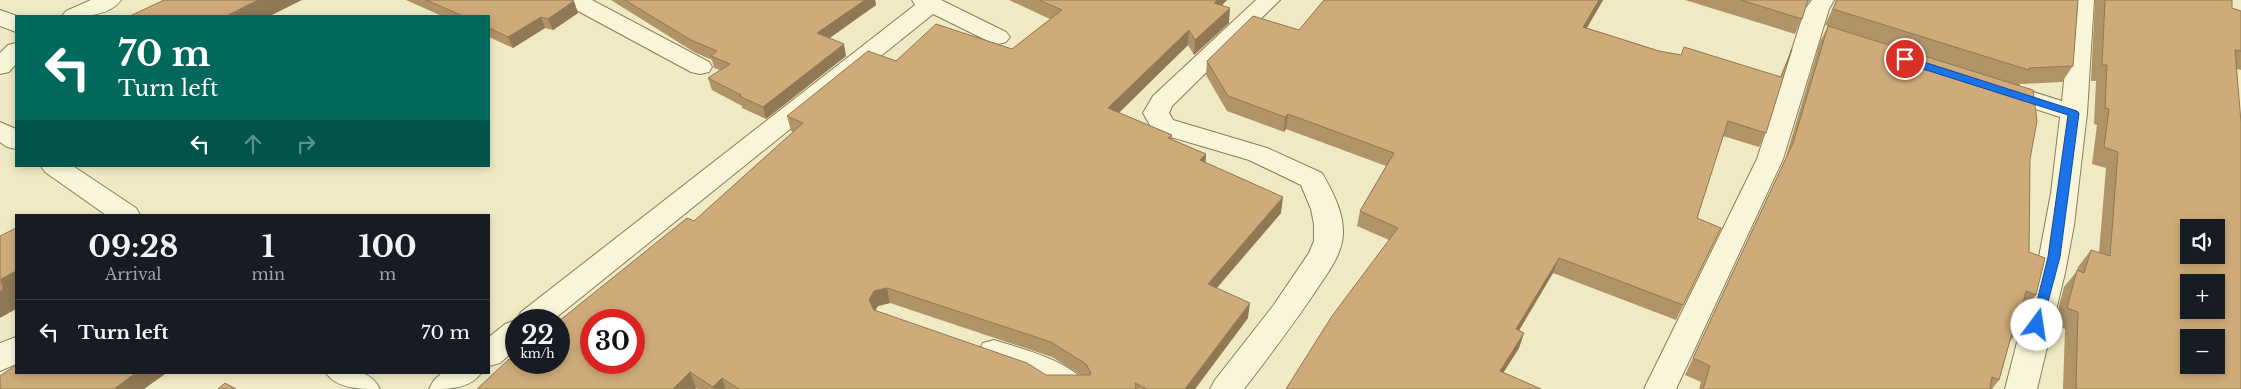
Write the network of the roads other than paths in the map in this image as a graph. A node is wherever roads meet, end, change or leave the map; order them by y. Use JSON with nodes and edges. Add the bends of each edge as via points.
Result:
{"nodes":[{"id":1,"x":110,"y":0,"type":"edge"},
{"id":2,"x":576,"y":0,"type":"edge"},
{"id":3,"x":1269,"y":0,"type":"edge"},
{"id":4,"x":1823,"y":0,"type":"edge"},
{"id":5,"x":2082,"y":0,"type":"edge"},
{"id":6,"x":927,"y":2,"type":"edge"},
{"id":7,"x":76,"y":15,"type":"edge"},
{"id":8,"x":0,"y":17,"type":"edge"},
{"id":9,"x":15,"y":24,"type":"edge"},
{"id":10,"x":998,"y":37,"type":"dead end"},
{"id":11,"x":15,"y":51,"type":"edge"},
{"id":12,"x":700,"y":67,"type":"dead end"},
{"id":13,"x":0,"y":68,"type":"edge"},
{"id":14,"x":1980,"y":83,"type":"edge"},
{"id":15,"x":2074,"y":113,"type":"junction"},
{"id":16,"x":0,"y":130,"type":"edge"},
{"id":17,"x":15,"y":139,"type":"edge"},
{"id":18,"x":55,"y":167,"type":"edge"},
{"id":19,"x":125,"y":214,"type":"edge"},
{"id":20,"x":546,"y":309,"type":"edge"},
{"id":21,"x":505,"y":341,"type":"edge"},
{"id":22,"x":965,"y":342,"type":"edge"},
{"id":23,"x":15,"y":350,"type":"edge"},
{"id":24,"x":490,"y":353,"type":"edge"},
{"id":25,"x":0,"y":359,"type":"edge"},
{"id":26,"x":345,"y":374,"type":"edge"},
{"id":27,"x":464,"y":374,"type":"edge"},
{"id":28,"x":364,"y":389,"type":"edge"},
{"id":29,"x":445,"y":389,"type":"edge"},
{"id":30,"x":1074,"y":389,"type":"edge"},
{"id":31,"x":1226,"y":389,"type":"edge"},
{"id":32,"x":1660,"y":389,"type":"edge"},
{"id":33,"x":2021,"y":389,"type":"edge"}],
"edges":[{"from":1,"to":7,"type":"street"},
{"from":2,"to":12,"type":"street"},
{"from":3,"to":31,"type":"street","via":[[1162,102],[1156,113],[1163,126],[1258,154],[1312,179],[1328,215],[1328,243],[1314,270]]},
{"from":4,"to":32,"type":"street","via":[[1817,9],[1820,33],[1770,159]]},
{"from":5,"to":15,"type":"street"},
{"from":6,"to":10,"type":"street"},
{"from":6,"to":20,"type":"street"},
{"from":8,"to":9,"type":"street"},
{"from":11,"to":13,"type":"street"},
{"from":14,"to":15,"type":"street"},
{"from":15,"to":33,"type":"street","via":[[2054,257]]},
{"from":16,"to":17,"type":"street"},
{"from":18,"to":19,"type":"street"},
{"from":21,"to":24,"type":"street"},
{"from":22,"to":30,"type":"street","via":[[1040,368]]},
{"from":23,"to":25,"type":"street"},
{"from":26,"to":28,"type":"street"},
{"from":27,"to":29,"type":"street"}]}
